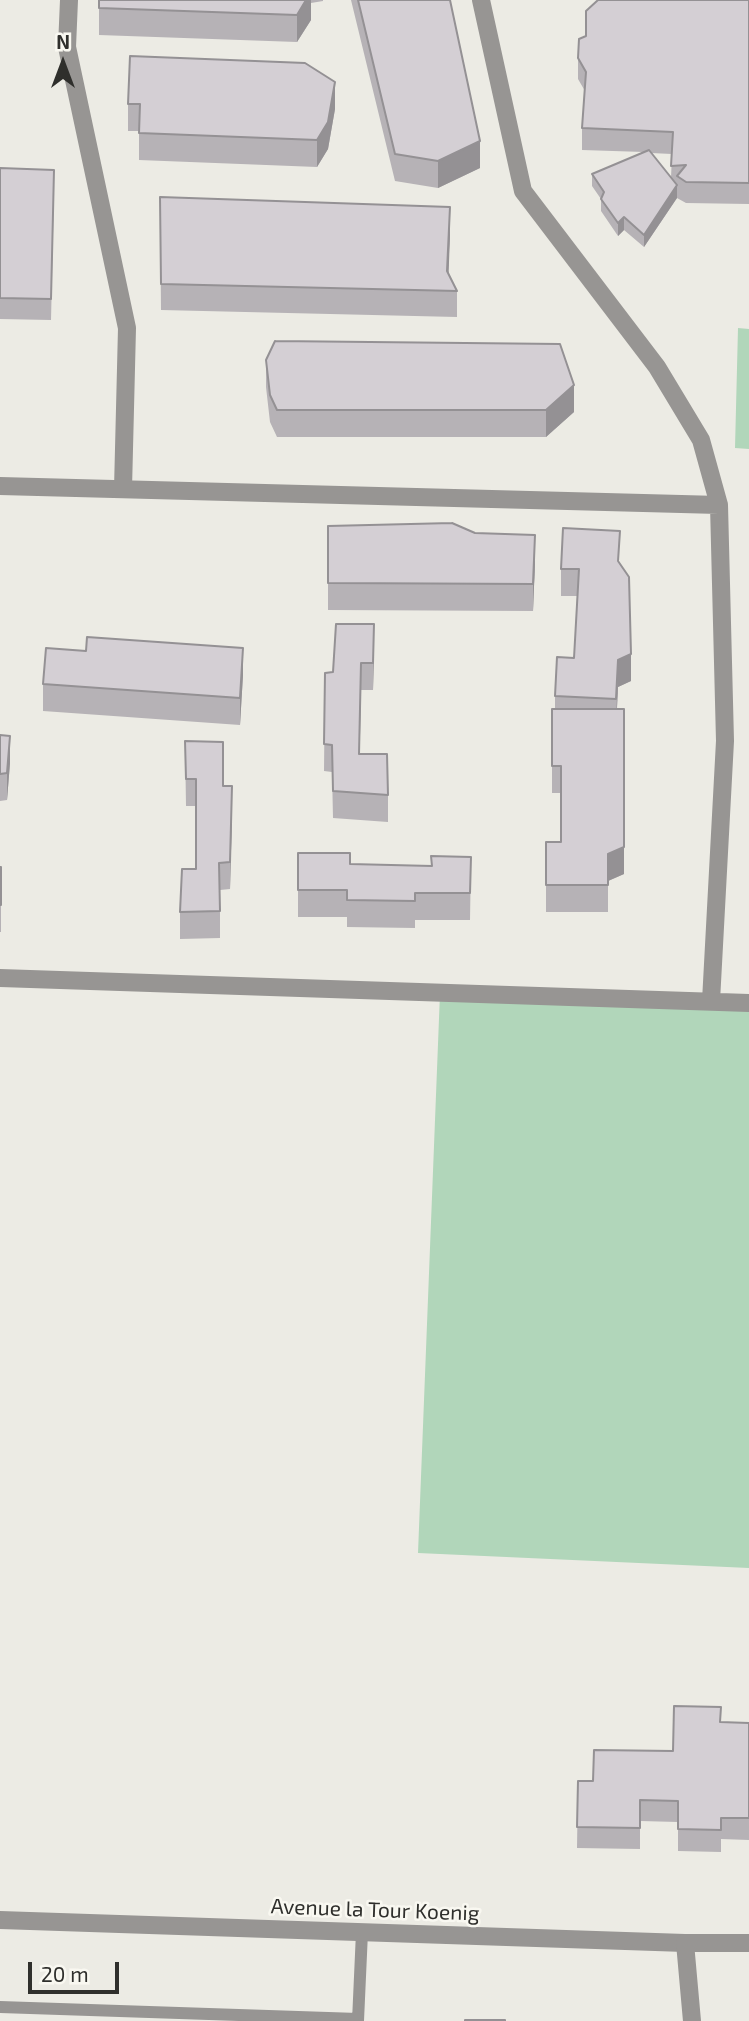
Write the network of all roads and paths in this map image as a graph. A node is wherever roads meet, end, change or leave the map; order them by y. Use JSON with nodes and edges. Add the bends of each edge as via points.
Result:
{"nodes":[{"id":1,"x":69,"y":0,"type":"edge"},
{"id":2,"x":481,"y":0,"type":"edge"},
{"id":3,"x":0,"y":486,"type":"edge"},
{"id":4,"x":123,"y":489,"type":"junction"},
{"id":5,"x":719,"y":505,"type":"junction"},
{"id":6,"x":0,"y":978,"type":"edge"},
{"id":7,"x":711,"y":1001,"type":"junction"},
{"id":8,"x":749,"y":1003,"type":"edge"},
{"id":9,"x":0,"y":1920,"type":"edge"},
{"id":10,"x":362,"y":1932,"type":"junction"},
{"id":11,"x":685,"y":1943,"type":"junction"},
{"id":12,"x":749,"y":1943,"type":"edge"},
{"id":13,"x":0,"y":2007,"type":"edge"},
{"id":14,"x":358,"y":2020,"type":"edge"},
{"id":15,"x":692,"y":2021,"type":"edge"}],
"edges":[{"from":1,"to":4,"type":"street","via":[[66,47],[127,328]]},
{"from":2,"to":5,"type":"street","via":[[523,191],[663,377],[701,440]]},
{"from":3,"to":4,"type":"street"},
{"from":4,"to":5,"type":"street"},
{"from":5,"to":7,"type":"street","via":[[725,741]]},
{"from":6,"to":7,"type":"street"},
{"from":7,"to":8,"type":"street"},
{"from":9,"to":10,"type":"street","name":"Avenue la Tour Koenig"},
{"from":10,"to":11,"type":"street","name":"Avenue la Tour Koenig"},
{"from":10,"to":14,"type":"lane"},
{"from":11,"to":12,"type":"street","name":"Avenue la Tour Koenig"},
{"from":11,"to":15,"type":"street"},
{"from":13,"to":14,"type":"lane"}]}
